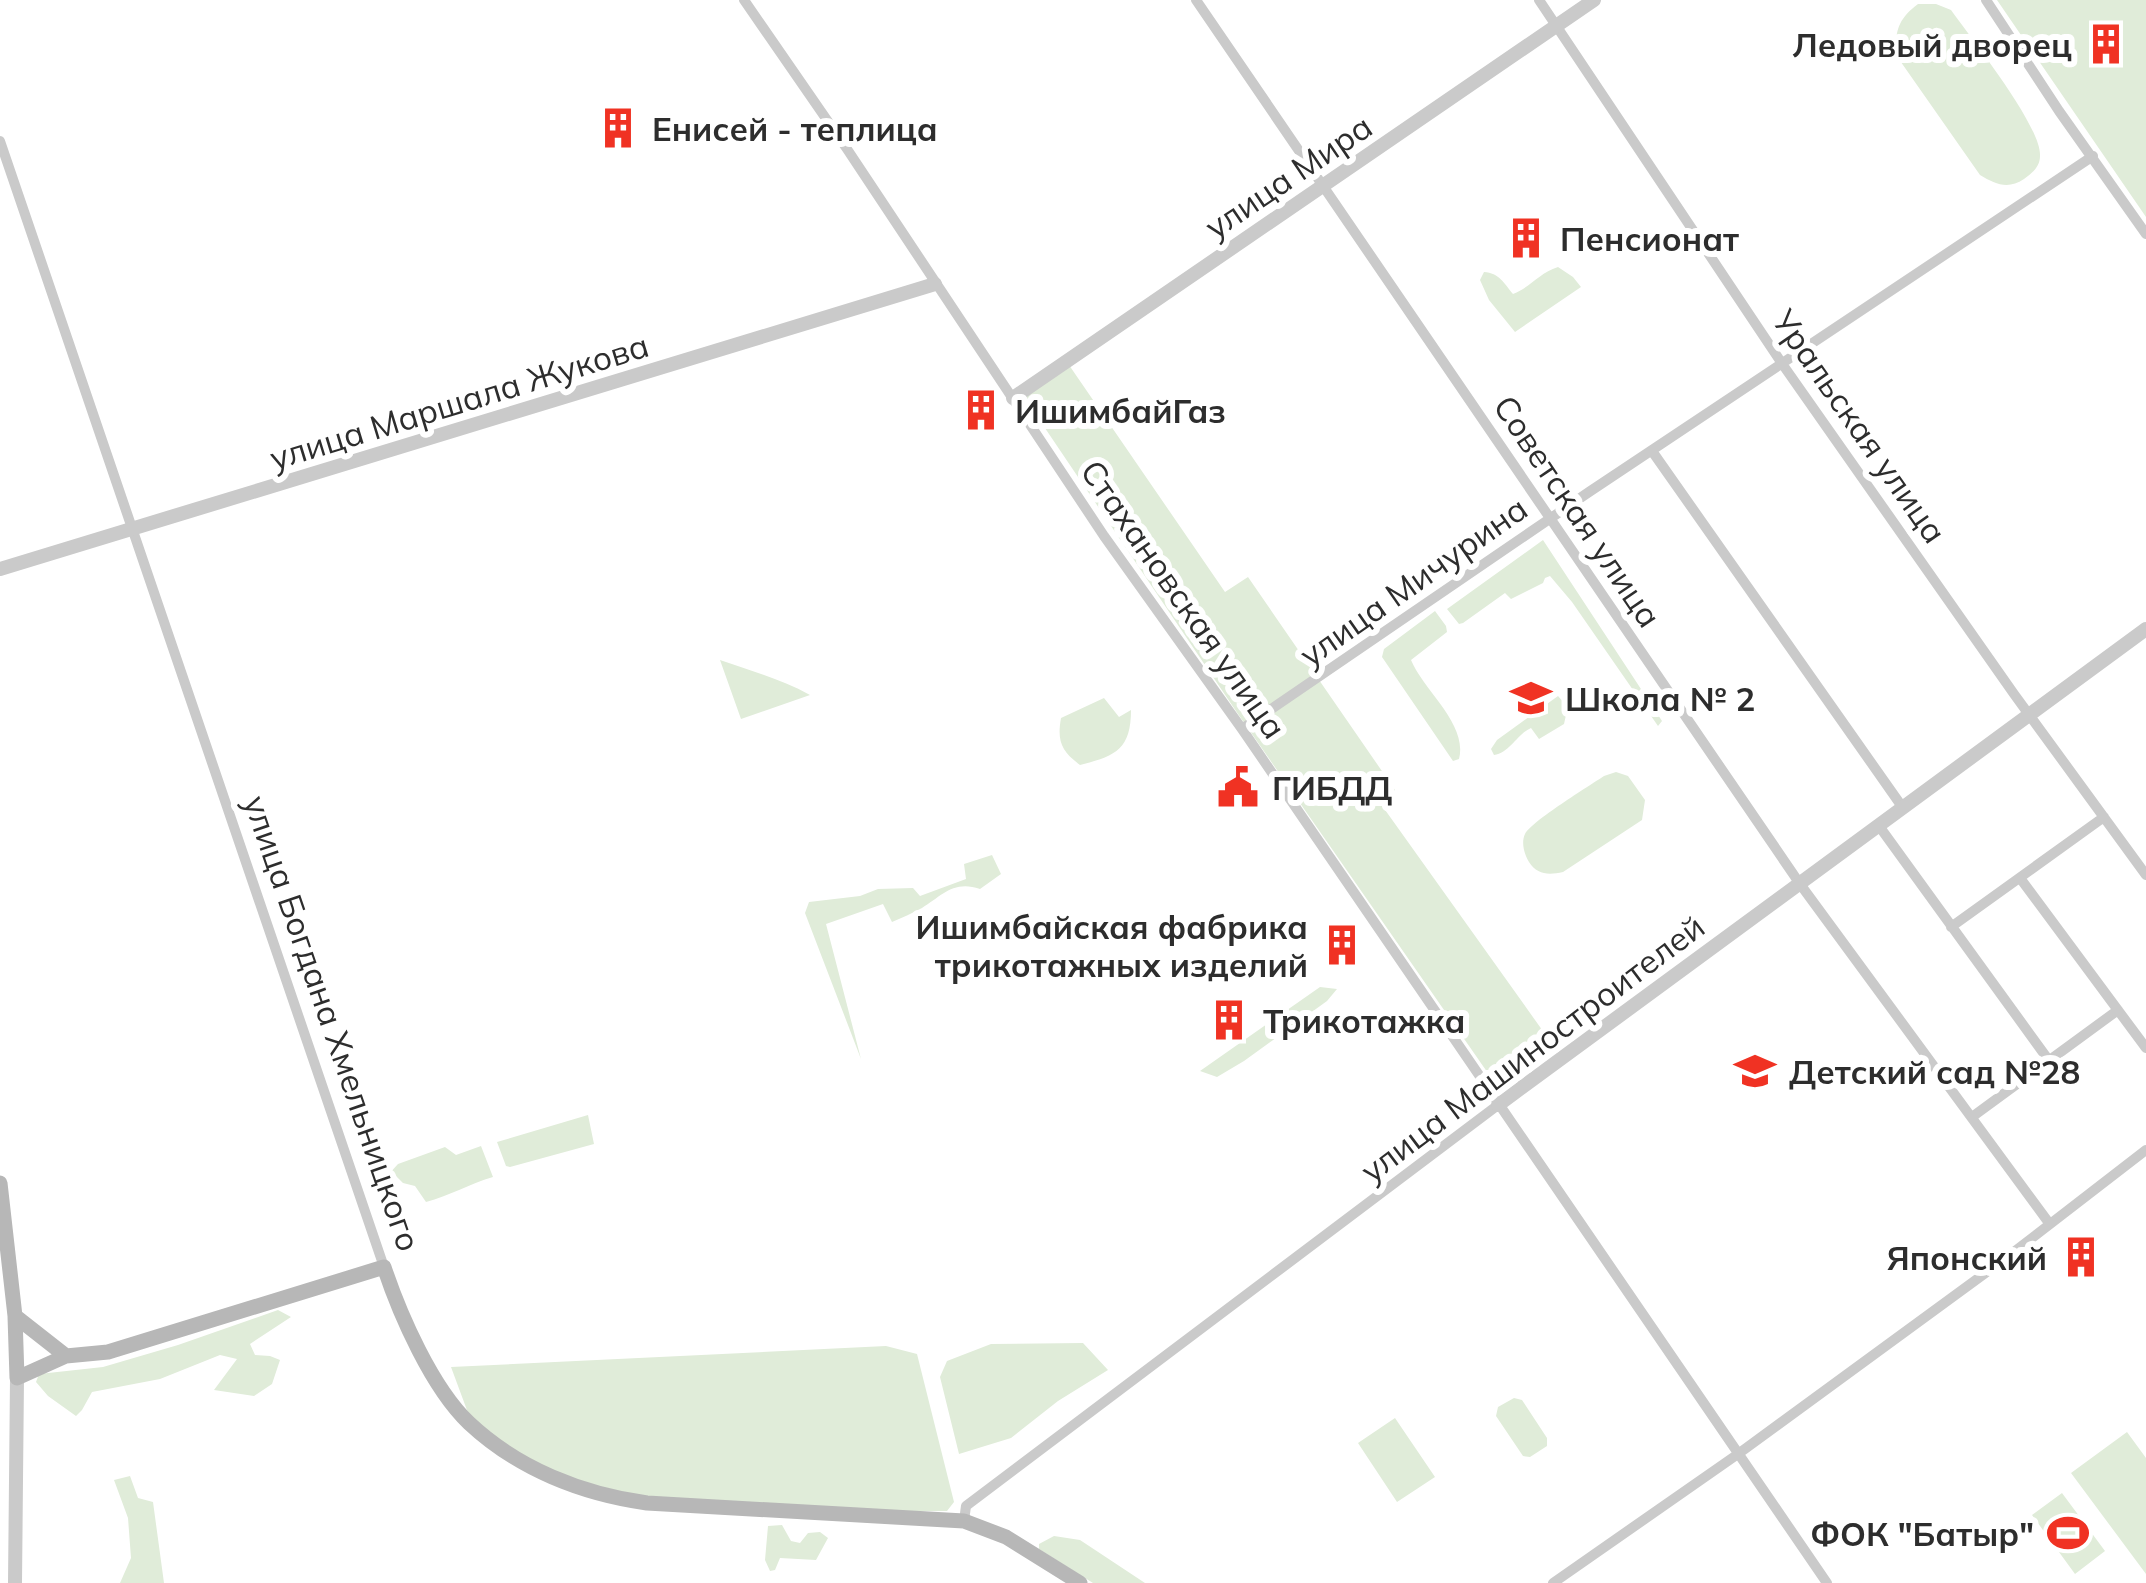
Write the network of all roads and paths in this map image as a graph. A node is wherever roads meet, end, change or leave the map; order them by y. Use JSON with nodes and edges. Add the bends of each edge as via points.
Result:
{"nodes":[{"id":1,"x":744,"y":0,"type":"edge"},
{"id":2,"x":1196,"y":0,"type":"edge"},
{"id":3,"x":1540,"y":0,"type":"edge"},
{"id":4,"x":1594,"y":0,"type":"edge"},
{"id":5,"x":1986,"y":0,"type":"edge"},
{"id":6,"x":1558,"y":26,"type":"junction"},
{"id":7,"x":0,"y":141,"type":"edge"},
{"id":8,"x":2093,"y":157,"type":"junction"},
{"id":9,"x":1323,"y":185,"type":"junction"},
{"id":10,"x":2146,"y":234,"type":"edge"},
{"id":11,"x":935,"y":284,"type":"junction"},
{"id":12,"x":1784,"y":365,"type":"junction"},
{"id":13,"x":1013,"y":398,"type":"junction"},
{"id":14,"x":1652,"y":451,"type":"junction"},
{"id":15,"x":1550,"y":519,"type":"junction"},
{"id":16,"x":134,"y":528,"type":"junction"},
{"id":17,"x":0,"y":569,"type":"edge"},
{"id":18,"x":2146,"y":629,"type":"edge"},
{"id":19,"x":2030,"y":714,"type":"junction"},
{"id":20,"x":1242,"y":729,"type":"junction"},
{"id":21,"x":1903,"y":808,"type":"junction"},
{"id":22,"x":2104,"y":817,"type":"junction"},
{"id":23,"x":1880,"y":826,"type":"junction"},
{"id":24,"x":2146,"y":875,"type":"edge"},
{"id":25,"x":2020,"y":878,"type":"junction"},
{"id":26,"x":1800,"y":884,"type":"junction"},
{"id":27,"x":1952,"y":927,"type":"junction"},
{"id":28,"x":2119,"y":1010,"type":"junction"},
{"id":29,"x":2146,"y":1048,"type":"edge"},
{"id":30,"x":2050,"y":1062,"type":"junction"},
{"id":31,"x":1498,"y":1105,"type":"junction"},
{"id":32,"x":1972,"y":1118,"type":"junction"},
{"id":33,"x":2146,"y":1150,"type":"edge"},
{"id":34,"x":0,"y":1184,"type":"edge"},
{"id":35,"x":2049,"y":1223,"type":"junction"},
{"id":36,"x":384,"y":1267,"type":"junction"},
{"id":37,"x":15,"y":1316,"type":"junction"},
{"id":38,"x":66,"y":1356,"type":"junction"},
{"id":39,"x":17,"y":1378,"type":"junction"},
{"id":40,"x":1738,"y":1454,"type":"junction"},
{"id":41,"x":964,"y":1521,"type":"junction"},
{"id":42,"x":16,"y":1583,"type":"edge"},
{"id":43,"x":1080,"y":1583,"type":"edge"},
{"id":44,"x":1553,"y":1583,"type":"edge"},
{"id":45,"x":1827,"y":1583,"type":"edge"}],
"edges":[{"from":1,"to":11,"type":"street","name":"Стахановская улица"},
{"from":2,"to":9,"type":"street","name":"Советская улица"},
{"from":3,"to":6,"type":"street","name":"Уральская улица"},
{"from":4,"to":6,"type":"street","name":"улица Мира"},
{"from":5,"to":8,"type":"street"},
{"from":6,"to":9,"type":"street","name":"улица Мира"},
{"from":6,"to":12,"type":"street","name":"Уральская улица"},
{"from":7,"to":16,"type":"street","name":"улица Богдана Хмельницкого"},
{"from":8,"to":10,"type":"street"},
{"from":8,"to":12,"type":"street","name":"улица Мичурина"},
{"from":9,"to":13,"type":"street","name":"улица Мира"},
{"from":9,"to":15,"type":"street","name":"Советская улица"},
{"from":11,"to":13,"type":"street","name":"Стахановская улица"},
{"from":11,"to":16,"type":"street","name":"улица Маршала Жукова"},
{"from":12,"to":14,"type":"street","name":"улица Мичурина"},
{"from":12,"to":19,"type":"street","name":"Уральская улица"},
{"from":13,"to":20,"type":"street","name":"Стахановская улица"},
{"from":14,"to":15,"type":"street","name":"улица Мичурина"},
{"from":14,"to":21,"type":"street"},
{"from":15,"to":20,"type":"street","name":"улица Мичурина"},
{"from":15,"to":26,"type":"street","name":"Советская улица"},
{"from":16,"to":17,"type":"street","name":"улица Маршала Жукова"},
{"from":16,"to":36,"type":"street","name":"улица Богдана Хмельницкого"},
{"from":18,"to":19,"type":"street","name":"улица Машиностроителей"},
{"from":19,"to":21,"type":"street","name":"улица Машиностроителей"},
{"from":19,"to":22,"type":"street","name":"Уральская улица"},
{"from":20,"to":31,"type":"street","name":"Стахановская улица"},
{"from":21,"to":23,"type":"street","name":"улица Машиностроителей"},
{"from":22,"to":24,"type":"street","name":"Уральская улица"},
{"from":22,"to":25,"type":"street"},
{"from":23,"to":26,"type":"street","name":"улица Машиностроителей"},
{"from":23,"to":27,"type":"street"},
{"from":25,"to":27,"type":"street"},
{"from":25,"to":28,"type":"street"},
{"from":26,"to":31,"type":"street","name":"улица Машиностроителей"},
{"from":26,"to":32,"type":"street","name":"Советская улица"},
{"from":27,"to":30,"type":"street"},
{"from":28,"to":29,"type":"street"},
{"from":28,"to":30,"type":"street"},
{"from":30,"to":32,"type":"street"},
{"from":31,"to":40,"type":"street","name":"Стахановская улица"},
{"from":31,"to":41,"type":"street","name":"улица Машиностроителей","via":[[966,1506]]},
{"from":32,"to":35,"type":"street","name":"Советская улица"},
{"from":33,"to":35,"type":"street"},
{"from":34,"to":37,"type":"main road"},
{"from":35,"to":40,"type":"street"},
{"from":36,"to":38,"type":"main road","via":[[108,1352]]},
{"from":36,"to":41,"type":"main road","name":"улица Богдана Хмельницкого","via":[[424,1361],[466,1421],[551,1478],[647,1503]]},
{"from":37,"to":38,"type":"main road"},
{"from":37,"to":39,"type":"main road"},
{"from":38,"to":39,"type":"main road"},
{"from":39,"to":42,"type":"street"},
{"from":40,"to":44,"type":"street"},
{"from":40,"to":45,"type":"street","name":"Стахановская улица"},
{"from":41,"to":43,"type":"main road"}]}
